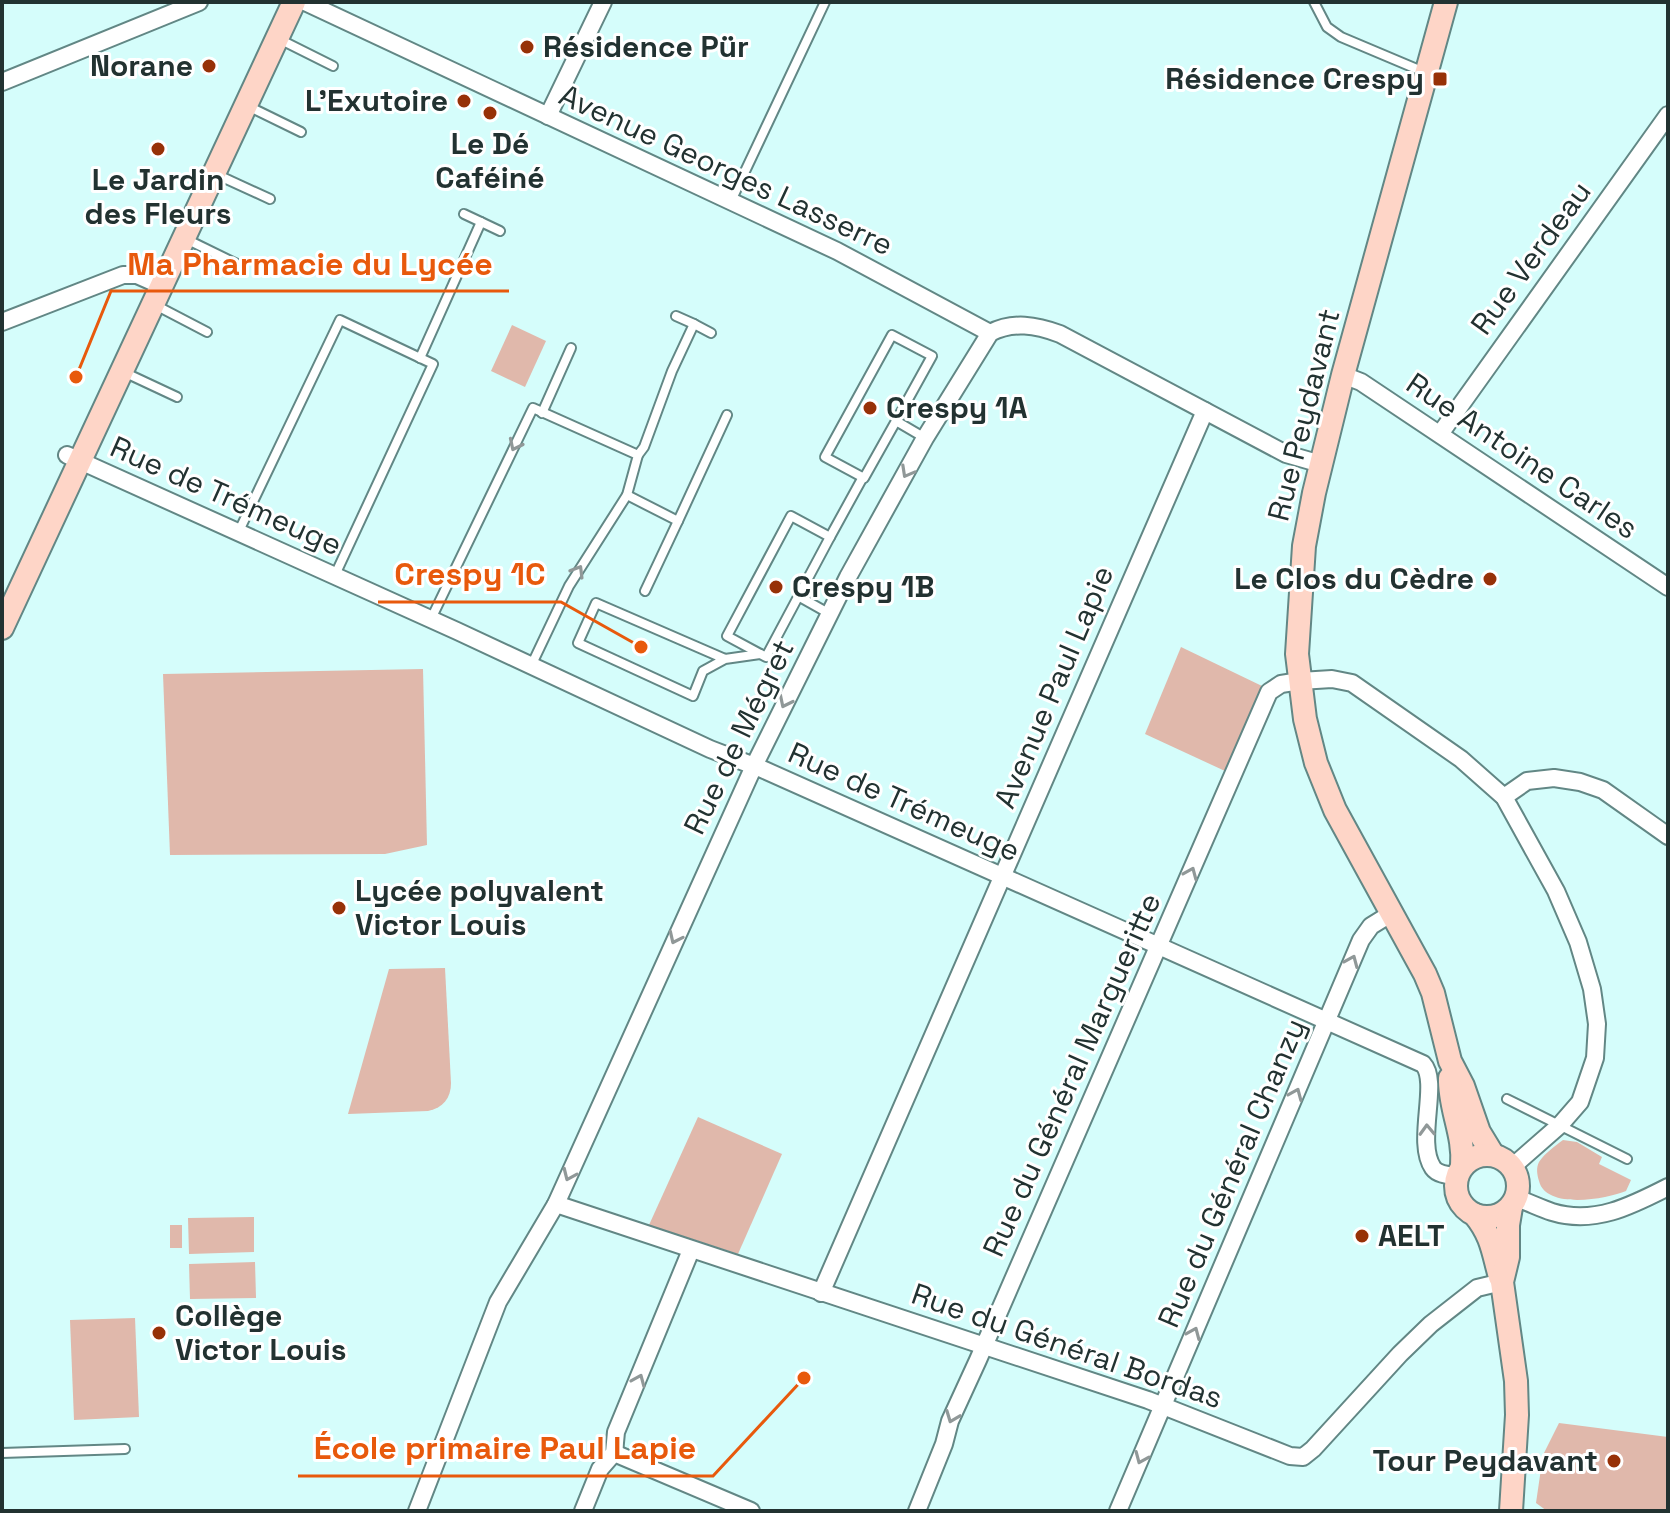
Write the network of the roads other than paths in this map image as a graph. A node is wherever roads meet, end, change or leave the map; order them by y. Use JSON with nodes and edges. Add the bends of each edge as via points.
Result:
{"nodes":[{"id":1,"x":199,"y":2,"type":"edge"},
{"id":2,"x":279,"y":2,"type":"edge"},
{"id":3,"x":294,"y":2,"type":"edge"},
{"id":4,"x":305,"y":2,"type":"edge"},
{"id":5,"x":603,"y":2,"type":"edge"},
{"id":6,"x":825,"y":2,"type":"edge"},
{"id":7,"x":1314,"y":2,"type":"edge"},
{"id":8,"x":1446,"y":2,"type":"edge"},
{"id":9,"x":285,"y":42,"type":"dead end"},
{"id":10,"x":333,"y":66,"type":"dead end"},
{"id":11,"x":1427,"y":73,"type":"junction"},
{"id":12,"x":2,"y":82,"type":"edge"},
{"id":13,"x":254,"y":109,"type":"dead end"},
{"id":14,"x":1668,"y":115,"type":"edge"},
{"id":15,"x":548,"y":116,"type":"junction"},
{"id":16,"x":301,"y":132,"type":"dead end"},
{"id":17,"x":222,"y":177,"type":"dead end"},
{"id":18,"x":270,"y":199,"type":"dead end"},
{"id":19,"x":731,"y":201,"type":"junction"},
{"id":20,"x":464,"y":214,"type":"dead end"},
{"id":21,"x":481,"y":222,"type":"junction"},
{"id":22,"x":500,"y":231,"type":"dead end"},
{"id":23,"x":192,"y":242,"type":"dead end"},
{"id":24,"x":239,"y":265,"type":"dead end"},
{"id":25,"x":157,"y":291,"type":"junction"},
{"id":26,"x":676,"y":316,"type":"dead end"},
{"id":27,"x":2,"y":322,"type":"edge"},
{"id":28,"x":694,"y":324,"type":"junction"},
{"id":29,"x":207,"y":332,"type":"dead end"},
{"id":30,"x":711,"y":333,"type":"dead end"},
{"id":31,"x":990,"y":333,"type":"junction"},
{"id":32,"x":571,"y":348,"type":"dead end"},
{"id":33,"x":420,"y":358,"type":"junction"},
{"id":34,"x":130,"y":375,"type":"dead end"},
{"id":35,"x":1343,"y":375,"type":"junction"},
{"id":36,"x":177,"y":397,"type":"dead end"},
{"id":37,"x":1205,"y":411,"type":"junction"},
{"id":38,"x":542,"y":413,"type":"junction"},
{"id":39,"x":727,"y":415,"type":"dead end"},
{"id":40,"x":896,"y":421,"type":"junction"},
{"id":41,"x":1440,"y":434,"type":"junction"},
{"id":42,"x":925,"y":438,"type":"junction"},
{"id":43,"x":638,"y":455,"type":"junction"},
{"id":44,"x":73,"y":458,"type":"junction"},
{"id":45,"x":1321,"y":464,"type":"junction"},
{"id":46,"x":863,"y":477,"type":"junction"},
{"id":47,"x":627,"y":495,"type":"junction"},
{"id":48,"x":678,"y":521,"type":"junction"},
{"id":49,"x":238,"y":533,"type":"junction"},
{"id":50,"x":830,"y":537,"type":"junction"},
{"id":51,"x":334,"y":576,"type":"junction"},
{"id":52,"x":1667,"y":584,"type":"edge"},
{"id":53,"x":645,"y":591,"type":"dead end"},
{"id":54,"x":2,"y":595,"type":"edge"},
{"id":55,"x":798,"y":596,"type":"junction"},
{"id":56,"x":830,"y":614,"type":"junction"},
{"id":57,"x":431,"y":619,"type":"junction"},
{"id":58,"x":2,"y":628,"type":"edge"},
{"id":59,"x":760,"y":654,"type":"junction"},
{"id":60,"x":725,"y":659,"type":"junction"},
{"id":61,"x":531,"y":666,"type":"junction"},
{"id":62,"x":1300,"y":681,"type":"junction"},
{"id":63,"x":754,"y":766,"type":"junction"},
{"id":64,"x":1504,"y":797,"type":"junction"},
{"id":65,"x":1668,"y":836,"type":"edge"},
{"id":66,"x":1002,"y":876,"type":"junction"},
{"id":67,"x":1392,"y":913,"type":"junction"},
{"id":68,"x":1160,"y":945,"type":"junction"},
{"id":69,"x":1327,"y":1021,"type":"junction"},
{"id":70,"x":1450,"y":1061,"type":"junction"},
{"id":71,"x":1507,"y":1099,"type":"dead end"},
{"id":72,"x":1560,"y":1125,"type":"junction"},
{"id":73,"x":1627,"y":1159,"type":"dead end"},
{"id":74,"x":1503,"y":1161,"type":"junction"},
{"id":75,"x":1459,"y":1172,"type":"junction"},
{"id":76,"x":1668,"y":1187,"type":"edge"},
{"id":77,"x":1513,"y":1202,"type":"junction"},
{"id":78,"x":556,"y":1204,"type":"junction"},
{"id":79,"x":1475,"y":1215,"type":"junction"},
{"id":80,"x":691,"y":1250,"type":"junction"},
{"id":81,"x":1502,"y":1282,"type":"junction"},
{"id":82,"x":821,"y":1293,"type":"junction"},
{"id":83,"x":984,"y":1346,"type":"junction"},
{"id":84,"x":1164,"y":1405,"type":"junction"},
{"id":85,"x":125,"y":1449,"type":"dead end"},
{"id":86,"x":2,"y":1453,"type":"edge"},
{"id":87,"x":614,"y":1453,"type":"junction"},
{"id":88,"x":733,"y":1508,"type":"edge"},
{"id":89,"x":417,"y":1511,"type":"edge"},
{"id":90,"x":583,"y":1511,"type":"edge"},
{"id":91,"x":751,"y":1511,"type":"edge"},
{"id":92,"x":917,"y":1511,"type":"edge"},
{"id":93,"x":1118,"y":1511,"type":"edge"},
{"id":94,"x":1511,"y":1511,"type":"edge"}],
"edges":[{"from":1,"to":12,"type":"street"},
{"from":2,"to":25,"type":"street"},
{"from":3,"to":25,"type":"street"},
{"from":4,"to":15,"type":"street","name":"Avenue Georges Lasserre"},
{"from":5,"to":15,"type":"street"},
{"from":6,"to":19,"type":"lane"},
{"from":7,"to":11,"type":"lane","via":[[1327,27],[1341,37]]},
{"from":8,"to":11,"type":"street","name":"Rue Peydavant"},
{"from":9,"to":10,"type":"lane"},
{"from":11,"to":35,"type":"street","name":"Rue Peydavant"},
{"from":13,"to":16,"type":"lane"},
{"from":14,"to":41,"type":"street","name":"Rue Verdeau"},
{"from":15,"to":19,"type":"street","name":"Avenue Georges Lasserre"},
{"from":17,"to":18,"type":"lane"},
{"from":19,"to":31,"type":"street","name":"Avenue Georges Lasserre"},
{"from":20,"to":21,"type":"lane"},
{"from":21,"to":22,"type":"lane"},
{"from":21,"to":33,"type":"lane"},
{"from":23,"to":24,"type":"lane"},
{"from":25,"to":27,"type":"street","via":[[137,275],[110,279]]},
{"from":25,"to":29,"type":"lane"},
{"from":25,"to":44,"type":"street"},
{"from":26,"to":28,"type":"lane"},
{"from":28,"to":30,"type":"lane"},
{"from":28,"to":43,"type":"lane"},
{"from":31,"to":37,"type":"street","via":[[1014,326],[1046,329]]},
{"from":31,"to":42,"type":"street","name":"Rue de Mégret"},
{"from":32,"to":38,"type":"lane"},
{"from":33,"to":49,"type":"lane","via":[[340,320]]},
{"from":33,"to":51,"type":"lane","via":[[433,364]]},
{"from":34,"to":36,"type":"lane"},
{"from":35,"to":41,"type":"street","name":"Rue Antoine Carles"},
{"from":35,"to":45,"type":"street","name":"Rue Peydavant"},
{"from":37,"to":45,"type":"street","via":[[1286,454]]},
{"from":37,"to":66,"type":"street","name":"Avenue Paul Lapie"},
{"from":38,"to":43,"type":"lane"},
{"from":38,"to":57,"type":"lane","one_way":true,"via":[[533,408]]},
{"from":39,"to":48,"type":"lane"},
{"from":40,"to":42,"type":"lane"},
{"from":40,"to":46,"type":"lane"},
{"from":40,"to":46,"type":"lane","via":[[932,356],[892,335],[825,457]]},
{"from":41,"to":52,"type":"street","name":"Rue Antoine Carles"},
{"from":42,"to":56,"type":"street","name":"Rue de Mégret","one_way":true},
{"from":43,"to":47,"type":"lane"},
{"from":44,"to":49,"type":"street","name":"Rue de Trémeuge"},
{"from":44,"to":54,"type":"street"},
{"from":44,"to":58,"type":"street"},
{"from":45,"to":62,"type":"street","name":"Rue Peydavant","via":[[1304,546]]},
{"from":46,"to":50,"type":"lane"},
{"from":47,"to":48,"type":"lane"},
{"from":61,"to":47,"type":"lane","one_way":true,"via":[[569,586]]},
{"from":48,"to":53,"type":"lane"},
{"from":49,"to":51,"type":"street","name":"Rue de Trémeuge"},
{"from":50,"to":55,"type":"lane"},
{"from":50,"to":59,"type":"lane","via":[[791,516],[727,636]]},
{"from":51,"to":57,"type":"street","name":"Rue de Trémeuge"},
{"from":55,"to":56,"type":"lane"},
{"from":55,"to":59,"type":"lane","via":[[766,657]]},
{"from":56,"to":63,"type":"street","name":"Rue de Mégret","one_way":true},
{"from":57,"to":61,"type":"street","name":"Rue de Trémeuge"},
{"from":59,"to":60,"type":"lane"},
{"from":60,"to":60,"type":"lane","via":[[703,671],[693,696],[578,643],[596,603]]},
{"from":61,"to":63,"type":"street","name":"Rue de Trémeuge"},
{"from":62,"to":64,"type":"street","via":[[1352,683],[1461,759]]},
{"from":62,"to":67,"type":"street","name":"Rue Peydavant","via":[[1316,763],[1335,810]]},
{"from":68,"to":62,"type":"street","name":"Rue du Général Margueritte","one_way":true,"via":[[1269,692]]},
{"from":63,"to":66,"type":"street","name":"Rue de Trémeuge"},
{"from":63,"to":78,"type":"street","name":"Rue de Mégret","one_way":true},
{"from":64,"to":65,"type":"street","via":[[1527,781],[1580,782],[1603,790]]},
{"from":64,"to":72,"type":"street","via":[[1556,891],[1592,989],[1595,1058],[1580,1102]]},
{"from":66,"to":68,"type":"street","name":"Rue de Trémeuge"},
{"from":66,"to":82,"type":"street","name":"Avenue Paul Lapie"},
{"from":69,"to":67,"type":"street","name":"Rue du Général Chanzy","one_way":true,"via":[[1366,931]]},
{"from":67,"to":70,"type":"street","name":"Rue Peydavant","via":[[1433,993]]},
{"from":68,"to":69,"type":"street","name":"Rue de Trémeuge"},
{"from":68,"to":83,"type":"street","name":"Rue du Général Margueritte"},
{"from":75,"to":69,"type":"street","name":"Rue de Trémeuge","one_way":true,"via":[[1439,1173],[1431,1162],[1427,1067]]},
{"from":84,"to":69,"type":"street","name":"Rue du Général Chanzy","one_way":true},
{"from":70,"to":74,"type":"street","name":"Rue Peydavant","via":[[1483,1141]]},
{"from":70,"to":75,"type":"street","name":"Rue Peydavant","via":[[1450,1089],[1464,1149]]},
{"from":71,"to":72,"type":"lane"},
{"from":72,"to":73,"type":"lane"},
{"from":72,"to":74,"type":"street"},
{"from":74,"to":75,"type":"street","via":[[1479,1155]]},
{"from":74,"to":77,"type":"street","via":[[1519,1184]]},
{"from":75,"to":79,"type":"street","via":[[1456,1195]]},
{"from":76,"to":77,"type":"street","via":[[1594,1216],[1562,1215]]},
{"from":77,"to":79,"type":"street","via":[[1495,1215]]},
{"from":77,"to":81,"type":"street"},
{"from":78,"to":80,"type":"street","name":"Rue du Général Bordas"},
{"from":78,"to":89,"type":"street","name":"Rue de Mégret","via":[[498,1302]]},
{"from":79,"to":81,"type":"street","via":[[1491,1240]]},
{"from":80,"to":82,"type":"street","name":"Rue du Général Bordas"},
{"from":87,"to":80,"type":"street","one_way":true,"via":[[616,1432]]},
{"from":81,"to":84,"type":"street","name":"Rue du Général Bordas","via":[[1477,1288],[1431,1324],[1303,1457]]},
{"from":81,"to":94,"type":"street","via":[[1516,1381]]},
{"from":82,"to":83,"type":"street","name":"Rue du Général Bordas"},
{"from":83,"to":84,"type":"street","name":"Rue du Général Bordas"},
{"from":83,"to":92,"type":"street","name":"Rue du Général Margueritte","one_way":true},
{"from":84,"to":93,"type":"street","name":"Rue du Général Chanzy","one_way":true},
{"from":85,"to":86,"type":"lane"},
{"from":87,"to":88,"type":"street"},
{"from":87,"to":90,"type":"street","via":[[600,1469]]},
{"from":88,"to":91,"type":"street"}]}
